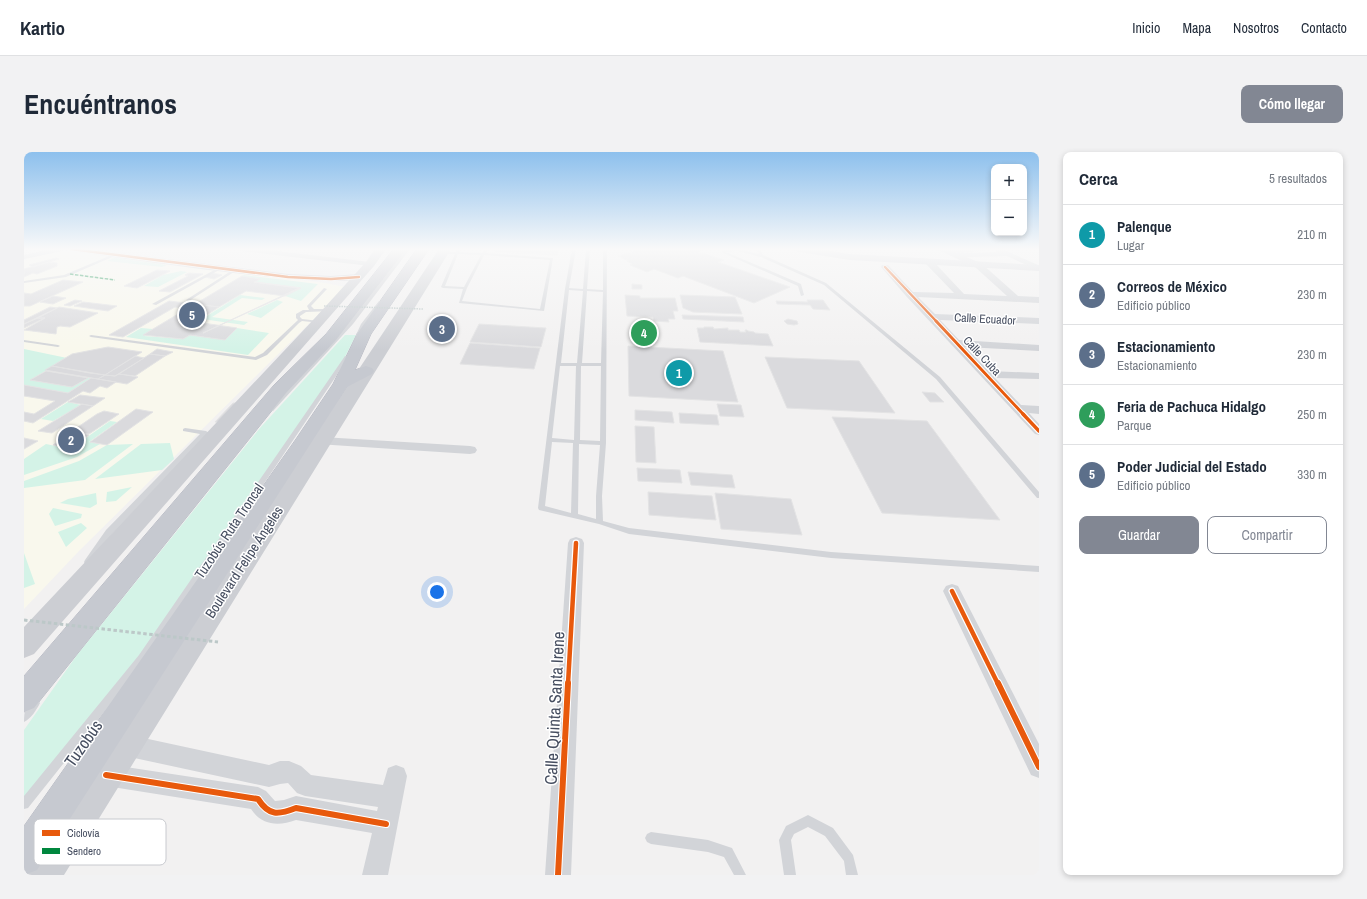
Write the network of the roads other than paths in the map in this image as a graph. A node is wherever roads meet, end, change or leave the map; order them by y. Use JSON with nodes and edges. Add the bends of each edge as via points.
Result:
{"nodes":[{"id":1,"x":192,"y":283,"type":"edge"},
{"id":2,"x":215,"y":283,"type":"edge"},
{"id":3,"x":351,"y":283,"type":"edge"},
{"id":4,"x":358,"y":283,"type":"edge"},
{"id":5,"x":374,"y":283,"type":"edge"},
{"id":6,"x":382,"y":283,"type":"edge"},
{"id":7,"x":405,"y":283,"type":"edge"},
{"id":8,"x":414,"y":283,"type":"edge"},
{"id":9,"x":416,"y":283,"type":"edge"},
{"id":10,"x":443,"y":283,"type":"edge"},
{"id":11,"x":468,"y":283,"type":"edge"},
{"id":12,"x":547,"y":283,"type":"edge"},
{"id":13,"x":568,"y":283,"type":"edge"},
{"id":14,"x":585,"y":283,"type":"edge"},
{"id":15,"x":605,"y":283,"type":"edge"},
{"id":16,"x":795,"y":283,"type":"edge"},
{"id":17,"x":822,"y":283,"type":"edge"},
{"id":18,"x":899,"y":283,"type":"edge"},
{"id":19,"x":949,"y":283,"type":"edge"},
{"id":20,"x":998,"y":283,"type":"edge"},
{"id":21,"x":465,"y":288,"type":"junction"},
{"id":22,"x":325,"y":289,"type":"dead end"},
{"id":23,"x":567,"y":289,"type":"junction"},
{"id":24,"x":584,"y":290,"type":"junction"},
{"id":25,"x":605,"y":291,"type":"junction"},
{"id":26,"x":909,"y":294,"type":"junction"},
{"id":27,"x":802,"y":295,"type":"dead end"},
{"id":28,"x":961,"y":296,"type":"junction"},
{"id":29,"x":1016,"y":299,"type":"junction"},
{"id":30,"x":188,"y":300,"type":"dead end"},
{"id":31,"x":1039,"y":300,"type":"edge"},
{"id":32,"x":154,"y":304,"type":"dead end"},
{"id":33,"x":931,"y":316,"type":"junction"},
{"id":34,"x":318,"y":317,"type":"junction"},
{"id":35,"x":1039,"y":321,"type":"edge"},
{"id":36,"x":91,"y":336,"type":"dead end"},
{"id":37,"x":24,"y":341,"type":"edge"},
{"id":38,"x":956,"y":343,"type":"junction"},
{"id":39,"x":58,"y":346,"type":"dead end"},
{"id":40,"x":1039,"y":348,"type":"edge"},
{"id":41,"x":360,"y":364,"type":"junction"},
{"id":42,"x":558,"y":364,"type":"junction"},
{"id":43,"x":579,"y":365,"type":"junction"},
{"id":44,"x":603,"y":365,"type":"junction"},
{"id":45,"x":985,"y":374,"type":"junction"},
{"id":46,"x":1039,"y":376,"type":"edge"},
{"id":47,"x":280,"y":389,"type":"junction"},
{"id":48,"x":338,"y":398,"type":"junction"},
{"id":49,"x":1017,"y":408,"type":"junction"},
{"id":50,"x":1039,"y":410,"type":"edge"},
{"id":51,"x":185,"y":430,"type":"dead end"},
{"id":52,"x":1039,"y":431,"type":"edge"},
{"id":53,"x":210,"y":434,"type":"junction"},
{"id":54,"x":550,"y":440,"type":"junction"},
{"id":55,"x":322,"y":441,"type":"junction"},
{"id":56,"x":577,"y":442,"type":"junction"},
{"id":57,"x":603,"y":443,"type":"junction"},
{"id":58,"x":470,"y":450,"type":"dead end"},
{"id":59,"x":1039,"y":496,"type":"edge"},
{"id":60,"x":574,"y":515,"type":"junction"},
{"id":61,"x":600,"y":522,"type":"junction"},
{"id":62,"x":576,"y":542,"type":"dead end"},
{"id":63,"x":1039,"y":569,"type":"edge"},
{"id":64,"x":952,"y":590,"type":"dead end"},
{"id":65,"x":112,"y":601,"type":"junction"},
{"id":66,"x":94,"y":626,"type":"dead end"},
{"id":67,"x":24,"y":646,"type":"edge"},
{"id":68,"x":142,"y":658,"type":"junction"},
{"id":69,"x":31,"y":699,"type":"edge"},
{"id":70,"x":24,"y":709,"type":"edge"},
{"id":71,"x":24,"y":717,"type":"edge"},
{"id":72,"x":125,"y":745,"type":"junction"},
{"id":73,"x":1039,"y":767,"type":"edge"},
{"id":74,"x":106,"y":775,"type":"junction"},
{"id":75,"x":269,"y":776,"type":"junction"},
{"id":76,"x":396,"y":776,"type":"dead end"},
{"id":77,"x":59,"y":777,"type":"dead end"},
{"id":78,"x":305,"y":785,"type":"junction"},
{"id":79,"x":391,"y":798,"type":"junction"},
{"id":80,"x":258,"y":799,"type":"junction"},
{"id":81,"x":24,"y":804,"type":"edge"},
{"id":82,"x":296,"y":808,"type":"junction"},
{"id":83,"x":50,"y":819,"type":"edge"},
{"id":84,"x":78,"y":819,"type":"edge"},
{"id":85,"x":386,"y":824,"type":"junction"},
{"id":86,"x":651,"y":838,"type":"dead end"},
{"id":87,"x":34,"y":842,"type":"edge"},
{"id":88,"x":24,"y":857,"type":"edge"},
{"id":89,"x":49,"y":865,"type":"edge"},
{"id":90,"x":43,"y":875,"type":"edge"},
{"id":91,"x":375,"y":875,"type":"edge"},
{"id":92,"x":558,"y":875,"type":"edge"},
{"id":93,"x":740,"y":875,"type":"edge"},
{"id":94,"x":790,"y":875,"type":"edge"},
{"id":95,"x":852,"y":875,"type":"edge"}],
"edges":[{"from":1,"to":32,"type":"lane"},
{"from":2,"to":30,"type":"lane"},
{"from":3,"to":34,"type":"main road"},
{"from":4,"to":34,"type":"highway"},
{"from":5,"to":47,"type":"highway","via":[[331,337]]},
{"from":6,"to":65,"type":"lane","via":[[351,323],[258,424]]},
{"from":7,"to":68,"type":"lane","name":"Tuzobús Ruta Troncal","via":[[363,324],[347,357]]},
{"from":8,"to":41,"type":"highway","via":[[367,343]]},
{"from":9,"to":41,"type":"main road","name":"Boulevard Felipe Ángeles"},
{"from":10,"to":21,"type":"lane","via":[[443,287]]},
{"from":11,"to":21,"type":"lane"},
{"from":12,"to":21,"type":"lane","via":[[542,310],[460,302]]},
{"from":13,"to":23,"type":"lane"},
{"from":14,"to":24,"type":"lane"},
{"from":15,"to":25,"type":"lane"},
{"from":16,"to":27,"type":"lane","via":[[800,285]]},
{"from":17,"to":59,"type":"lane","via":[[938,378]]},
{"from":18,"to":26,"type":"street","name":"Calle Cuba"},
{"from":19,"to":28,"type":"street"},
{"from":20,"to":29,"type":"street"},
{"from":22,"to":34,"type":"lane","via":[[309,306]]},
{"from":23,"to":24,"type":"lane"},
{"from":23,"to":42,"type":"lane"},
{"from":24,"to":25,"type":"lane"},
{"from":24,"to":43,"type":"lane"},
{"from":25,"to":44,"type":"lane"},
{"from":26,"to":28,"type":"street"},
{"from":26,"to":33,"type":"street","name":"Calle Cuba"},
{"from":28,"to":29,"type":"street"},
{"from":29,"to":31,"type":"street"},
{"from":33,"to":35,"type":"street","name":"Calle Ecuador"},
{"from":33,"to":38,"type":"street","name":"Calle Cuba"},
{"from":34,"to":36,"type":"lane","via":[[297,322],[265,354],[256,359]]},
{"from":34,"to":47,"type":"highway"},
{"from":34,"to":53,"type":"main road"},
{"from":37,"to":39,"type":"lane"},
{"from":38,"to":40,"type":"street"},
{"from":38,"to":45,"type":"street","name":"Calle Cuba"},
{"from":41,"to":48,"type":"main road","name":"Boulevard Felipe Ángeles"},
{"from":42,"to":43,"type":"lane"},
{"from":42,"to":54,"type":"lane"},
{"from":43,"to":44,"type":"lane"},
{"from":43,"to":56,"type":"lane"},
{"from":44,"to":57,"type":"lane"},
{"from":45,"to":46,"type":"street"},
{"from":45,"to":49,"type":"street","name":"Calle Cuba"},
{"from":47,"to":69,"type":"highway"},
{"from":48,"to":55,"type":"main road","name":"Boulevard Felipe Ángeles"},
{"from":48,"to":83,"type":"highway","name":"Boulevard Felipe Ángeles","via":[[305,440]]},
{"from":49,"to":50,"type":"street"},
{"from":49,"to":52,"type":"street","name":"Calle Cuba"},
{"from":51,"to":53,"type":"lane"},
{"from":53,"to":67,"type":"main road"},
{"from":54,"to":56,"type":"lane"},
{"from":54,"to":60,"type":"lane","via":[[541,508]]},
{"from":55,"to":58,"type":"street"},
{"from":55,"to":72,"type":"main road","name":"Boulevard Felipe Ángeles"},
{"from":56,"to":57,"type":"lane"},
{"from":56,"to":60,"type":"lane"},
{"from":57,"to":61,"type":"lane"},
{"from":60,"to":61,"type":"lane"},
{"from":61,"to":63,"type":"lane","via":[[629,531],[831,555]]},
{"from":62,"to":92,"type":"street","name":"Calle Quinta Santa Irene"},
{"from":64,"to":73,"type":"street"},
{"from":65,"to":66,"type":"lane"},
{"from":65,"to":70,"type":"lane"},
{"from":68,"to":77,"type":"lane","name":"Tuzobús"},
{"from":68,"to":81,"type":"lane","name":"Tuzobús Ruta Troncal"},
{"from":69,"to":71,"type":"lane"},
{"from":72,"to":74,"type":"main road","name":"Boulevard Felipe Ángeles"},
{"from":72,"to":75,"type":"street"},
{"from":74,"to":80,"type":"street"},
{"from":74,"to":84,"type":"main road","name":"Boulevard Felipe Ángeles"},
{"from":75,"to":78,"type":"street","via":[[291,772]]},
{"from":75,"to":80,"type":"street"},
{"from":76,"to":79,"type":"street"},
{"from":78,"to":79,"type":"street"},
{"from":78,"to":82,"type":"street"},
{"from":79,"to":85,"type":"street"},
{"from":80,"to":82,"type":"street","via":[[262,808],[272,813],[284,813]]},
{"from":82,"to":85,"type":"street"},
{"from":85,"to":91,"type":"street"},
{"from":86,"to":93,"type":"lane","via":[[708,846],[728,852]]},
{"from":87,"to":88,"type":"highway","name":"Boulevard Felipe Ángeles"},
{"from":89,"to":90,"type":"main road","name":"Boulevard Felipe Ángeles"},
{"from":94,"to":95,"type":"lane","via":[[785,840],[790,830],[808,821],[829,832],[848,859]]}]}
